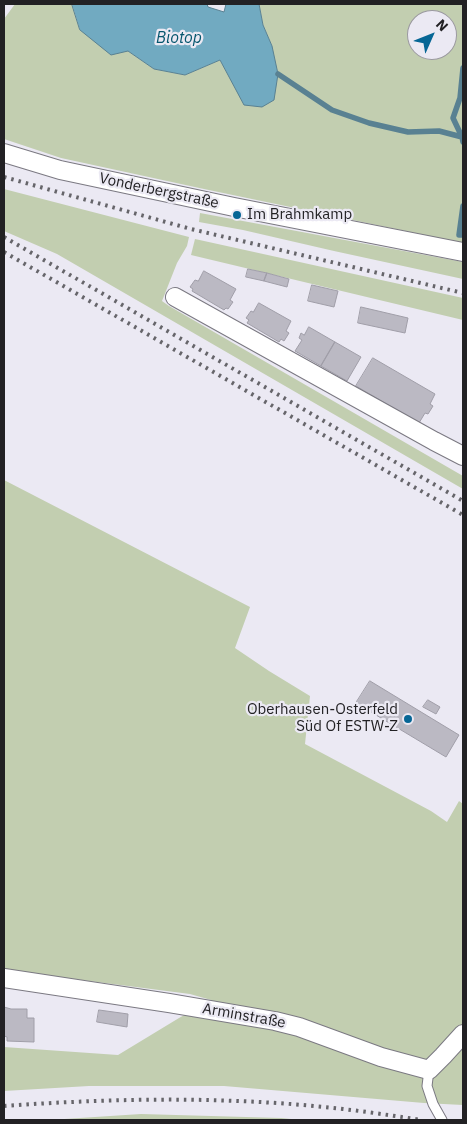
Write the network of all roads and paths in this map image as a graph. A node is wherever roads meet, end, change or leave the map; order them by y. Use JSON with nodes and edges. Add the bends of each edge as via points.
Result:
{"nodes":[{"id":1,"x":4,"y":153,"type":"edge"},
{"id":2,"x":463,"y":252,"type":"edge"},
{"id":3,"x":175,"y":297,"type":"dead end"},
{"id":4,"x":463,"y":456,"type":"edge"},
{"id":5,"x":4,"y":978,"type":"edge"},
{"id":6,"x":463,"y":1034,"type":"edge"},
{"id":7,"x":429,"y":1070,"type":"junction"},
{"id":8,"x":442,"y":1120,"type":"edge"}],
"edges":[{"from":1,"to":2,"type":"street","name":"Vonderbergstraße","via":[[60,170]]},
{"from":3,"to":4,"type":"street"},
{"from":5,"to":7,"type":"street","name":"Arminstraße","via":[[275,1020]]},
{"from":6,"to":7,"type":"street"},
{"from":7,"to":8,"type":"lane","via":[[427,1086]]}]}
